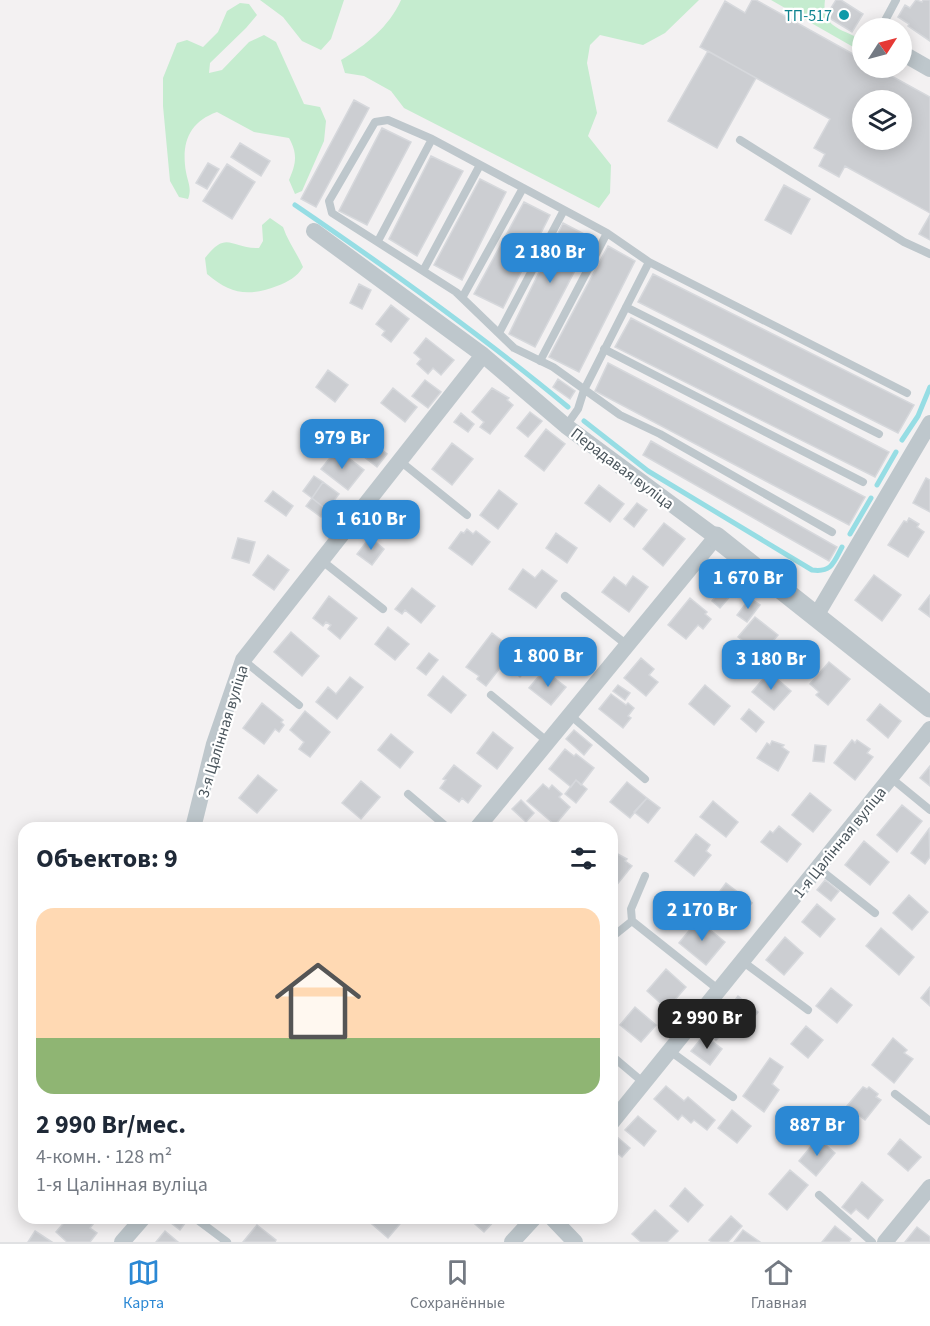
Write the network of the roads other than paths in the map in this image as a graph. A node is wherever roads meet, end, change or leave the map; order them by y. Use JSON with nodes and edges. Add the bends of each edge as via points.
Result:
{"nodes":[{"id":1,"x":896,"y":0,"type":"edge"},
{"id":2,"x":886,"y":18,"type":"edge"},
{"id":3,"x":912,"y":59,"type":"edge"},
{"id":4,"x":930,"y":69,"type":"edge"},
{"id":5,"x":432,"y":139,"type":"junction"},
{"id":6,"x":740,"y":140,"type":"dead end"},
{"id":7,"x":480,"y":165,"type":"junction"},
{"id":8,"x":523,"y":188,"type":"junction"},
{"id":9,"x":564,"y":210,"type":"junction"},
{"id":10,"x":314,"y":231,"type":"dead end"},
{"id":11,"x":607,"y":233,"type":"junction"},
{"id":12,"x":378,"y":241,"type":"junction"},
{"id":13,"x":930,"y":254,"type":"edge"},
{"id":14,"x":649,"y":262,"type":"junction"},
{"id":15,"x":423,"y":270,"type":"junction"},
{"id":16,"x":462,"y":297,"type":"junction"},
{"id":17,"x":626,"y":307,"type":"junction"},
{"id":18,"x":499,"y":333,"type":"junction"},
{"id":19,"x":604,"y":350,"type":"junction"},
{"id":20,"x":483,"y":355,"type":"junction"},
{"id":21,"x":540,"y":361,"type":"junction"},
{"id":22,"x":584,"y":390,"type":"junction"},
{"id":23,"x":906,"y":393,"type":"dead end"},
{"id":24,"x":930,"y":423,"type":"edge"},
{"id":25,"x":566,"y":426,"type":"junction"},
{"id":26,"x":879,"y":434,"type":"dead end"},
{"id":27,"x":400,"y":461,"type":"junction"},
{"id":28,"x":863,"y":482,"type":"dead end"},
{"id":29,"x":467,"y":515,"type":"dead end"},
{"id":30,"x":832,"y":532,"type":"dead end"},
{"id":31,"x":716,"y":537,"type":"junction"},
{"id":32,"x":321,"y":560,"type":"junction"},
{"id":33,"x":565,"y":596,"type":"dead end"},
{"id":34,"x":383,"y":609,"type":"dead end"},
{"id":35,"x":816,"y":616,"type":"junction"},
{"id":36,"x":627,"y":645,"type":"junction"},
{"id":37,"x":243,"y":660,"type":"junction"},
{"id":38,"x":491,"y":695,"type":"dead end"},
{"id":39,"x":299,"y":705,"type":"dead end"},
{"id":40,"x":930,"y":706,"type":"edge"},
{"id":41,"x":570,"y":715,"type":"junction"},
{"id":42,"x":930,"y":729,"type":"edge"},
{"id":43,"x":548,"y":742,"type":"junction"},
{"id":44,"x":891,"y":778,"type":"junction"},
{"id":45,"x":645,"y":779,"type":"dead end"},
{"id":46,"x":408,"y":794,"type":"dead end"},
{"id":47,"x":930,"y":810,"type":"edge"},
{"id":48,"x":194,"y":822,"type":"edge"},
{"id":49,"x":441,"y":822,"type":"edge"},
{"id":50,"x":482,"y":822,"type":"edge"},
{"id":51,"x":818,"y":868,"type":"junction"},
{"id":52,"x":645,"y":876,"type":"dead end"},
{"id":53,"x":875,"y":914,"type":"dead end"},
{"id":54,"x":632,"y":921,"type":"junction"},
{"id":55,"x":618,"y":932,"type":"edge"},
{"id":56,"x":742,"y":961,"type":"junction"},
{"id":57,"x":719,"y":990,"type":"junction"},
{"id":58,"x":808,"y":1010,"type":"dead end"},
{"id":59,"x":670,"y":1051,"type":"junction"},
{"id":60,"x":618,"y":1061,"type":"edge"},
{"id":61,"x":644,"y":1083,"type":"junction"},
{"id":62,"x":895,"y":1094,"type":"dead end"},
{"id":63,"x":733,"y":1098,"type":"dead end"},
{"id":64,"x":618,"y":1115,"type":"edge"},
{"id":65,"x":930,"y":1121,"type":"edge"},
{"id":66,"x":930,"y":1187,"type":"edge"},
{"id":67,"x":819,"y":1195,"type":"dead end"},
{"id":68,"x":138,"y":1224,"type":"edge"},
{"id":69,"x":203,"y":1224,"type":"edge"},
{"id":70,"x":528,"y":1224,"type":"edge"},
{"id":71,"x":558,"y":1224,"type":"edge"},
{"id":72,"x":122,"y":1242,"type":"edge"},
{"id":73,"x":227,"y":1242,"type":"edge"},
{"id":74,"x":512,"y":1242,"type":"edge"},
{"id":75,"x":575,"y":1242,"type":"edge"},
{"id":76,"x":872,"y":1242,"type":"edge"},
{"id":77,"x":885,"y":1242,"type":"edge"}],
"edges":[{"from":1,"to":2,"type":"lane"},
{"from":3,"to":4,"type":"street"},
{"from":5,"to":7,"type":"lane"},
{"from":5,"to":12,"type":"lane"},
{"from":5,"to":12,"type":"lane","via":[[388,120],[375,122],[329,201],[332,213]]},
{"from":6,"to":13,"type":"lane","via":[[904,242]]},
{"from":7,"to":8,"type":"lane"},
{"from":7,"to":15,"type":"lane"},
{"from":8,"to":9,"type":"lane"},
{"from":8,"to":16,"type":"lane"},
{"from":9,"to":11,"type":"lane"},
{"from":9,"to":18,"type":"lane"},
{"from":10,"to":20,"type":"street","name":"Перадавая вуліца"},
{"from":11,"to":14,"type":"lane"},
{"from":11,"to":21,"type":"lane"},
{"from":12,"to":15,"type":"lane"},
{"from":14,"to":17,"type":"lane"},
{"from":14,"to":23,"type":"lane"},
{"from":15,"to":16,"type":"lane"},
{"from":16,"to":18,"type":"lane"},
{"from":17,"to":19,"type":"lane"},
{"from":17,"to":26,"type":"lane"},
{"from":18,"to":21,"type":"lane","via":[[514,348]]},
{"from":19,"to":22,"type":"lane"},
{"from":19,"to":28,"type":"lane"},
{"from":20,"to":25,"type":"street","name":"Перадавая вуліца"},
{"from":20,"to":27,"type":"street","name":"3-я Цалінная вуліца"},
{"from":21,"to":22,"type":"lane"},
{"from":22,"to":25,"type":"lane","via":[[578,409]]},
{"from":22,"to":30,"type":"lane","via":[[620,415]]},
{"from":24,"to":35,"type":"street"},
{"from":25,"to":31,"type":"street","name":"Перадавая вуліца"},
{"from":27,"to":29,"type":"lane"},
{"from":27,"to":32,"type":"street","name":"3-я Цалінная вуліца"},
{"from":31,"to":35,"type":"street","name":"Перадавая вуліца"},
{"from":31,"to":36,"type":"street"},
{"from":32,"to":34,"type":"lane"},
{"from":32,"to":37,"type":"street","name":"3-я Цалінная вуліца"},
{"from":33,"to":36,"type":"lane"},
{"from":35,"to":40,"type":"street","name":"Перадавая вуліца"},
{"from":36,"to":41,"type":"street"},
{"from":37,"to":39,"type":"lane"},
{"from":37,"to":48,"type":"street","name":"3-я Цалінная вуліца","via":[[214,744]]},
{"from":38,"to":43,"type":"lane"},
{"from":41,"to":43,"type":"street"},
{"from":41,"to":45,"type":"lane"},
{"from":42,"to":44,"type":"street","name":"1-я Цалінная вуліца"},
{"from":43,"to":50,"type":"street"},
{"from":44,"to":47,"type":"lane"},
{"from":44,"to":51,"type":"street","name":"1-я Цалінная вуліца"},
{"from":46,"to":49,"type":"lane"},
{"from":51,"to":53,"type":"lane"},
{"from":51,"to":56,"type":"street","name":"1-я Цалінная вуліца"},
{"from":52,"to":54,"type":"lane","via":[[631,909]]},
{"from":54,"to":55,"type":"lane"},
{"from":54,"to":57,"type":"lane"},
{"from":56,"to":57,"type":"street","name":"1-я Цалінная вуліца"},
{"from":56,"to":58,"type":"lane"},
{"from":57,"to":59,"type":"street","name":"1-я Цалінная вуліца"},
{"from":59,"to":61,"type":"street","name":"1-я Цалінная вуліца"},
{"from":59,"to":63,"type":"lane"},
{"from":60,"to":61,"type":"lane"},
{"from":61,"to":64,"type":"street","name":"1-я Цалінная вуліца"},
{"from":62,"to":65,"type":"lane"},
{"from":66,"to":77,"type":"street"},
{"from":67,"to":76,"type":"lane"},
{"from":68,"to":72,"type":"street"},
{"from":69,"to":73,"type":"lane"},
{"from":70,"to":74,"type":"street"},
{"from":71,"to":75,"type":"street"}]}
